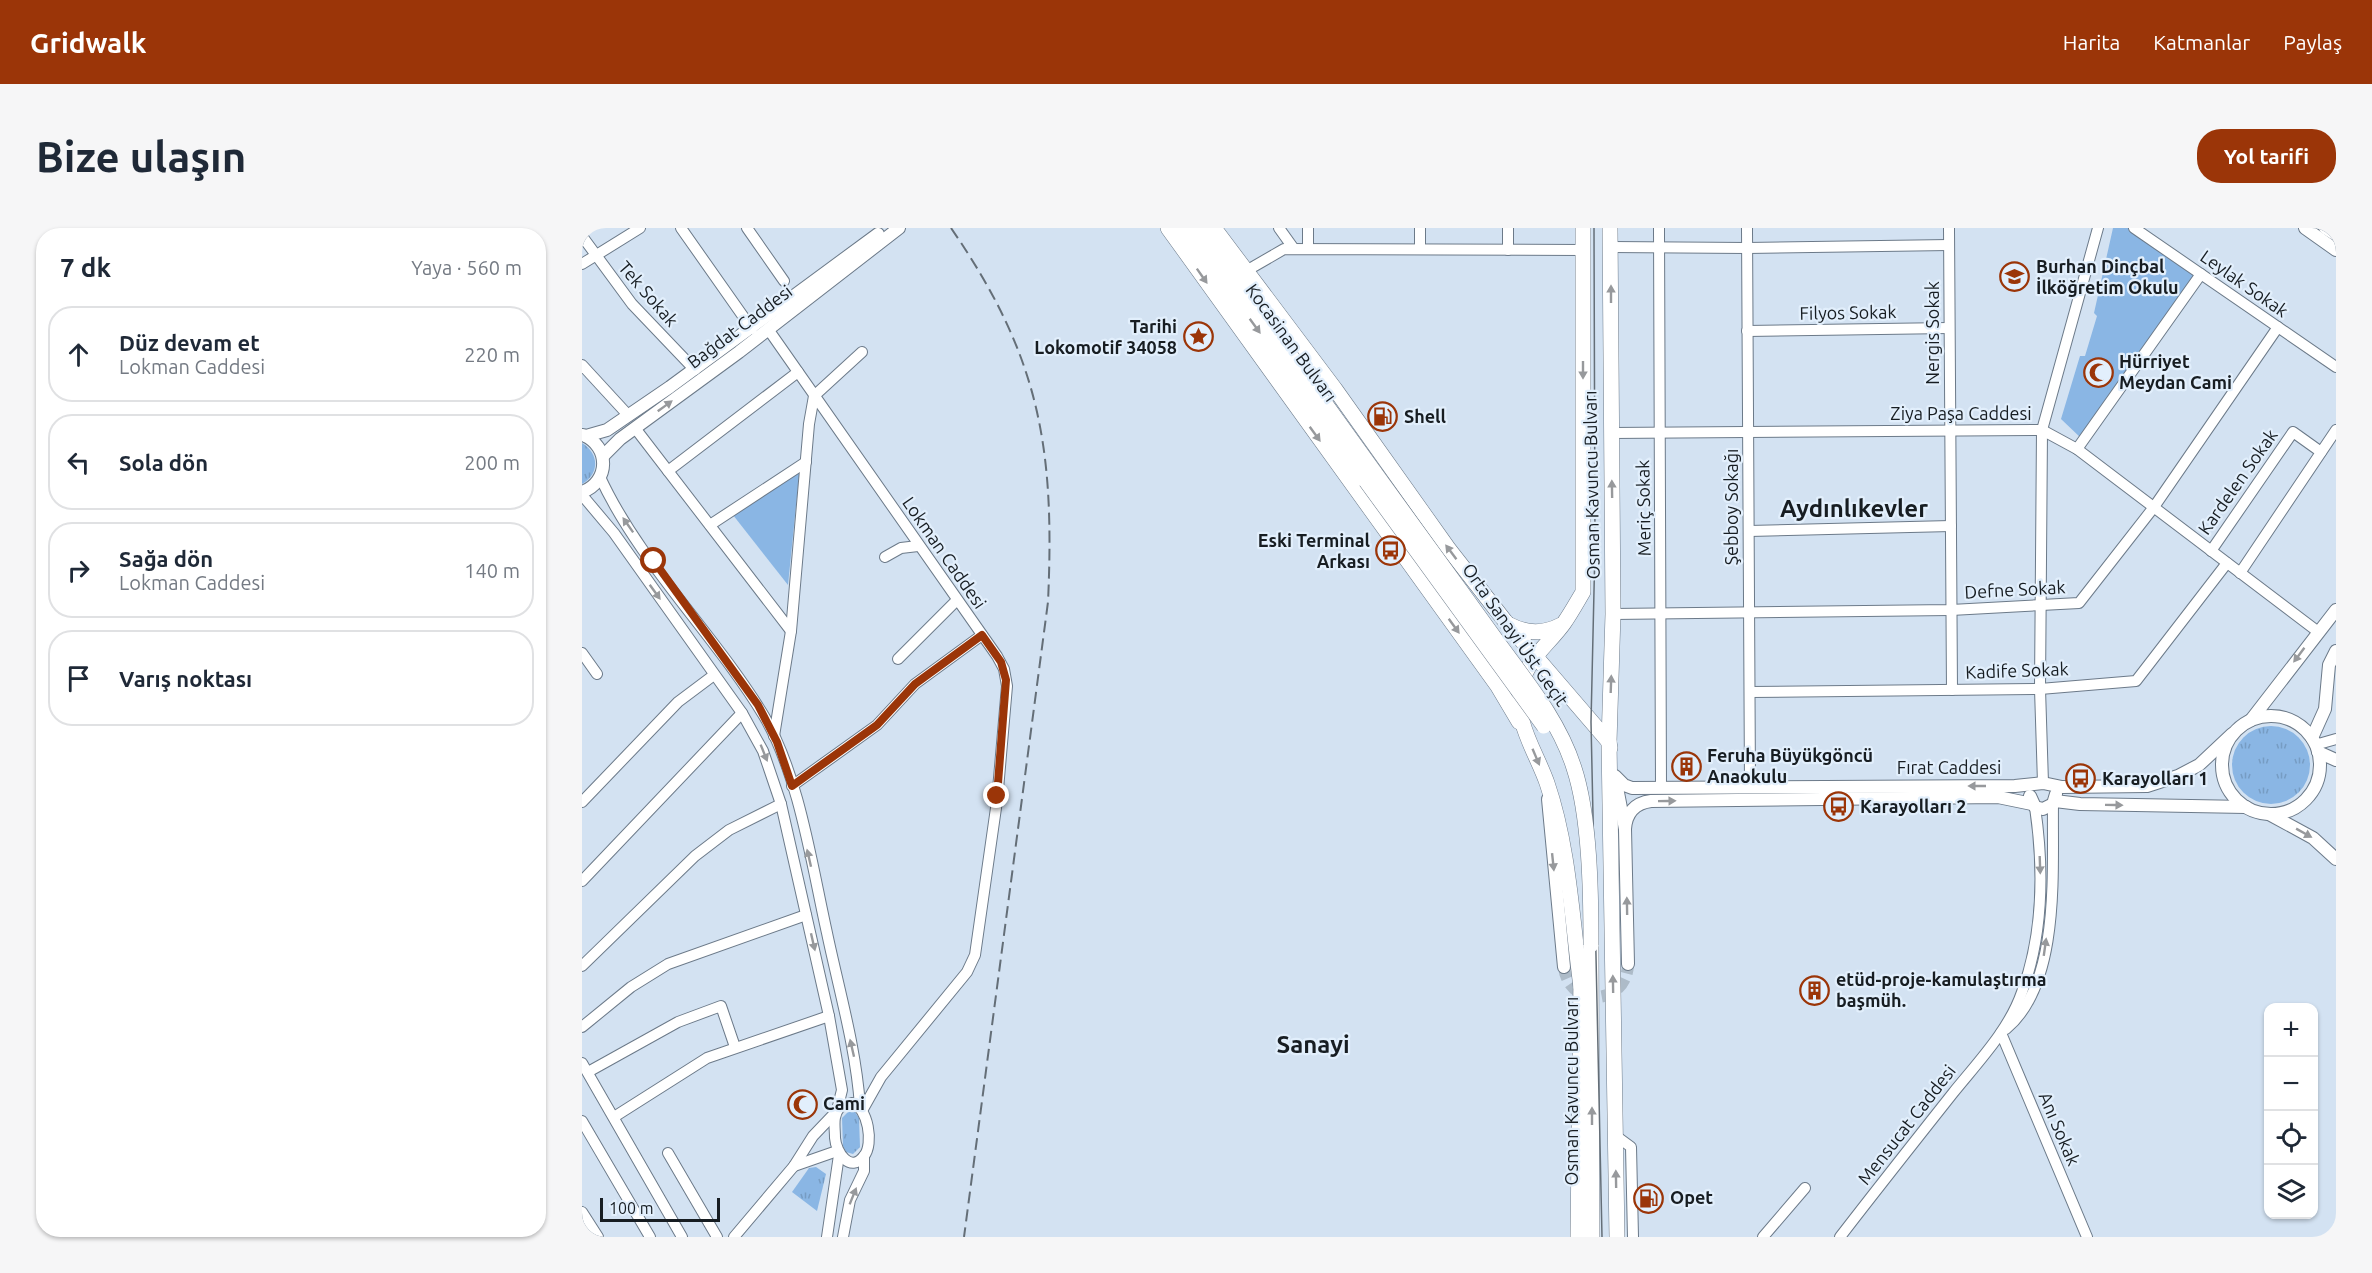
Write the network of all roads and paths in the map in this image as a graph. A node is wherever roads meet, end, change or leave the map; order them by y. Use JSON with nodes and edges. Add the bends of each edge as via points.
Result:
{"nodes":[{"id":1,"x":640,"y":228,"type":"edge"},
{"id":2,"x":681,"y":228,"type":"edge"},
{"id":3,"x":747,"y":228,"type":"edge"},
{"id":4,"x":886,"y":228,"type":"edge"},
{"id":5,"x":899,"y":228,"type":"edge"},
{"id":6,"x":1168,"y":228,"type":"edge"},
{"id":7,"x":1183,"y":228,"type":"edge"},
{"id":8,"x":1199,"y":228,"type":"edge"},
{"id":9,"x":1214,"y":228,"type":"edge"},
{"id":10,"x":1279,"y":228,"type":"edge"},
{"id":11,"x":1308,"y":228,"type":"edge"},
{"id":12,"x":1420,"y":228,"type":"edge"},
{"id":13,"x":1508,"y":228,"type":"edge"},
{"id":14,"x":1582,"y":228,"type":"edge"},
{"id":15,"x":1610,"y":228,"type":"edge"},
{"id":16,"x":1659,"y":228,"type":"edge"},
{"id":17,"x":1747,"y":228,"type":"edge"},
{"id":18,"x":1949,"y":228,"type":"edge"},
{"id":19,"x":2098,"y":228,"type":"edge"},
{"id":20,"x":2134,"y":228,"type":"edge"},
{"id":21,"x":2305,"y":228,"type":"edge"},
{"id":22,"x":2325,"y":228,"type":"edge"},
{"id":23,"x":2336,"y":235,"type":"edge"},
{"id":24,"x":582,"y":236,"type":"edge"},
{"id":25,"x":1949,"y":245,"type":"junction"},
{"id":26,"x":1611,"y":247,"type":"junction"},
{"id":27,"x":1659,"y":248,"type":"junction"},
{"id":28,"x":1747,"y":248,"type":"junction"},
{"id":29,"x":1294,"y":249,"type":"junction"},
{"id":30,"x":1308,"y":249,"type":"junction"},
{"id":31,"x":1420,"y":249,"type":"junction"},
{"id":32,"x":2336,"y":249,"type":"edge"},
{"id":33,"x":1508,"y":250,"type":"junction"},
{"id":34,"x":1583,"y":250,"type":"junction"},
{"id":35,"x":596,"y":258,"type":"junction"},
{"id":36,"x":582,"y":264,"type":"edge"},
{"id":37,"x":1246,"y":271,"type":"junction"},
{"id":38,"x":2201,"y":274,"type":"junction"},
{"id":39,"x":784,"y":281,"type":"dead end"},
{"id":40,"x":2278,"y":327,"type":"junction"},
{"id":41,"x":1949,"y":328,"type":"junction"},
{"id":42,"x":752,"y":329,"type":"junction"},
{"id":43,"x":768,"y":329,"type":"junction"},
{"id":44,"x":1748,"y":332,"type":"junction"},
{"id":45,"x":1298,"y":340,"type":"junction"},
{"id":46,"x":862,"y":352,"type":"dead end"},
{"id":47,"x":582,"y":365,"type":"edge"},
{"id":48,"x":2336,"y":367,"type":"edge"},
{"id":49,"x":695,"y":370,"type":"junction"},
{"id":50,"x":798,"y":372,"type":"junction"},
{"id":51,"x":1279,"y":385,"type":"junction"},
{"id":52,"x":814,"y":396,"type":"junction"},
{"id":53,"x":1325,"y":412,"type":"junction"},
{"id":54,"x":628,"y":415,"type":"junction"},
{"id":55,"x":635,"y":428,"type":"junction"},
{"id":56,"x":1950,"y":430,"type":"junction"},
{"id":57,"x":2043,"y":430,"type":"junction"},
{"id":58,"x":2336,"y":430,"type":"edge"},
{"id":59,"x":1748,"y":432,"type":"junction"},
{"id":60,"x":1611,"y":433,"type":"junction"},
{"id":61,"x":1660,"y":433,"type":"junction"},
{"id":62,"x":584,"y":435,"type":"edge"},
{"id":63,"x":2077,"y":449,"type":"junction"},
{"id":64,"x":2321,"y":452,"type":"junction"},
{"id":65,"x":603,"y":456,"type":"junction"},
{"id":66,"x":806,"y":462,"type":"junction"},
{"id":67,"x":668,"y":471,"type":"junction"},
{"id":68,"x":600,"y":477,"type":"junction"},
{"id":69,"x":1371,"y":477,"type":"joint"},
{"id":70,"x":582,"y":493,"type":"edge"},
{"id":71,"x":2154,"y":507,"type":"junction"},
{"id":72,"x":710,"y":525,"type":"junction"},
{"id":73,"x":1951,"y":526,"type":"junction"},
{"id":74,"x":1749,"y":531,"type":"junction"},
{"id":75,"x":918,"y":546,"type":"junction"},
{"id":76,"x":2211,"y":551,"type":"junction"},
{"id":77,"x":885,"y":557,"type":"dead end"},
{"id":78,"x":2227,"y":563,"type":"junction"},
{"id":79,"x":2240,"y":573,"type":"junction"},
{"id":80,"x":957,"y":600,"type":"junction"},
{"id":81,"x":2041,"y":607,"type":"junction"},
{"id":82,"x":2336,"y":609,"type":"edge"},
{"id":83,"x":1951,"y":610,"type":"junction"},
{"id":84,"x":1749,"y":612,"type":"junction"},
{"id":85,"x":1613,"y":614,"type":"junction"},
{"id":86,"x":1661,"y":614,"type":"junction"},
{"id":87,"x":1505,"y":621,"type":"junction"},
{"id":88,"x":1563,"y":623,"type":"junction"},
{"id":89,"x":792,"y":631,"type":"junction"},
{"id":90,"x":2317,"y":631,"type":"junction"},
{"id":91,"x":982,"y":635,"type":"junction"},
{"id":92,"x":1519,"y":638,"type":"junction"},
{"id":93,"x":2336,"y":651,"type":"edge"},
{"id":94,"x":582,"y":653,"type":"edge"},
{"id":95,"x":1534,"y":656,"type":"junction"},
{"id":96,"x":898,"y":659,"type":"dead end"},
{"id":97,"x":1483,"y":666,"type":"junction"},
{"id":98,"x":597,"y":674,"type":"dead end"},
{"id":99,"x":714,"y":675,"type":"junction"},
{"id":100,"x":1563,"y":689,"type":"junction"},
{"id":101,"x":2040,"y":689,"type":"junction"},
{"id":102,"x":1952,"y":690,"type":"junction"},
{"id":103,"x":1750,"y":692,"type":"junction"},
{"id":104,"x":1520,"y":695,"type":"junction"},
{"id":105,"x":742,"y":713,"type":"junction"},
{"id":106,"x":2251,"y":720,"type":"junction"},
{"id":107,"x":1524,"y":730,"type":"junction"},
{"id":108,"x":2232,"y":734,"type":"junction"},
{"id":109,"x":774,"y":735,"type":"junction"},
{"id":110,"x":2336,"y":739,"type":"edge"},
{"id":111,"x":1609,"y":742,"type":"junction"},
{"id":112,"x":2315,"y":745,"type":"junction"},
{"id":113,"x":2336,"y":760,"type":"edge"},
{"id":114,"x":1615,"y":776,"type":"junction"},
{"id":115,"x":1547,"y":783,"type":"junction"},
{"id":116,"x":2043,"y":785,"type":"junction"},
{"id":117,"x":792,"y":786,"type":"junction"},
{"id":118,"x":1750,"y":786,"type":"junction"},
{"id":119,"x":1661,"y":788,"type":"junction"},
{"id":120,"x":582,"y":802,"type":"edge"},
{"id":121,"x":2054,"y":802,"type":"junction"},
{"id":122,"x":781,"y":804,"type":"junction"},
{"id":123,"x":2033,"y":805,"type":"junction"},
{"id":124,"x":2246,"y":807,"type":"junction"},
{"id":125,"x":2268,"y":814,"type":"junction"},
{"id":126,"x":1625,"y":829,"type":"junction"},
{"id":127,"x":2336,"y":859,"type":"edge"},
{"id":128,"x":582,"y":881,"type":"edge"},
{"id":129,"x":806,"y":915,"type":"junction"},
{"id":130,"x":1586,"y":944,"type":"junction"},
{"id":131,"x":1628,"y":964,"type":"tunnel mouth"},
{"id":132,"x":582,"y":966,"type":"edge"},
{"id":133,"x":1564,"y":968,"type":"tunnel mouth"},
{"id":134,"x":1581,"y":987,"type":"junction"},
{"id":135,"x":829,"y":1016,"type":"junction"},
{"id":136,"x":582,"y":1028,"type":"edge"},
{"id":137,"x":2001,"y":1033,"type":"junction"},
{"id":138,"x":735,"y":1047,"type":"junction"},
{"id":139,"x":585,"y":1068,"type":"edge"},
{"id":140,"x":862,"y":1108,"type":"junction"},
{"id":141,"x":836,"y":1112,"type":"junction"},
{"id":142,"x":614,"y":1117,"type":"junction"},
{"id":143,"x":582,"y":1121,"type":"edge"},
{"id":144,"x":1616,"y":1136,"type":"junction"},
{"id":145,"x":668,"y":1153,"type":"dead end"},
{"id":146,"x":838,"y":1153,"type":"junction"},
{"id":147,"x":864,"y":1156,"type":"junction"},
{"id":148,"x":794,"y":1166,"type":"junction"},
{"id":149,"x":1805,"y":1188,"type":"dead end"},
{"id":150,"x":582,"y":1212,"type":"edge"},
{"id":151,"x":598,"y":1237,"type":"edge"},
{"id":152,"x":650,"y":1237,"type":"edge"},
{"id":153,"x":682,"y":1237,"type":"edge"},
{"id":154,"x":717,"y":1237,"type":"edge"},
{"id":155,"x":734,"y":1237,"type":"edge"},
{"id":156,"x":827,"y":1237,"type":"edge"},
{"id":157,"x":843,"y":1237,"type":"edge"},
{"id":158,"x":1578,"y":1237,"type":"edge"},
{"id":159,"x":1592,"y":1237,"type":"edge"},
{"id":160,"x":1617,"y":1237,"type":"edge"},
{"id":161,"x":1633,"y":1237,"type":"edge"},
{"id":162,"x":1763,"y":1237,"type":"edge"},
{"id":163,"x":1840,"y":1237,"type":"edge"},
{"id":164,"x":2087,"y":1237,"type":"edge"}],
"edges":[{"from":1,"to":35,"type":"street"},
{"from":2,"to":42,"type":"street"},
{"from":3,"to":39,"type":"street"},
{"from":4,"to":42,"type":"main road","name":"Bağdat Caddesi"},
{"from":5,"to":43,"type":"main road","name":"Bağdat Caddesi"},
{"from":6,"to":51,"type":"highway","one_way":true},
{"from":7,"to":53,"type":"highway","name":"Kocasinan Bulvarı","one_way":true},
{"from":8,"to":53,"type":"highway","name":"Kocasinan Bulvarı"},
{"from":9,"to":37,"type":"highway"},
{"from":10,"to":29,"type":"street"},
{"from":11,"to":30,"type":"street"},
{"from":12,"to":31,"type":"street"},
{"from":13,"to":33,"type":"street"},
{"from":14,"to":34,"type":"highway","name":"Osman Kavuncu Bulvarı"},
{"from":15,"to":26,"type":"highway","name":"Osman Kavuncu Bulvarı"},
{"from":16,"to":27,"type":"street","name":"Meriç Sokak"},
{"from":17,"to":28,"type":"street","name":"Şebboy Sokağı"},
{"from":18,"to":25,"type":"street","name":"Nergis Sokak"},
{"from":19,"to":57,"type":"street"},
{"from":20,"to":38,"type":"street","name":"Leylak Sokak"},
{"from":21,"to":32,"type":"main road"},
{"from":22,"to":23,"type":"main road"},
{"from":24,"to":35,"type":"street","name":"Tek Sokak"},
{"from":25,"to":28,"type":"street"},
{"from":25,"to":41,"type":"street","name":"Nergis Sokak"},
{"from":26,"to":27,"type":"street"},
{"from":60,"to":26,"type":"highway","name":"Osman Kavuncu Bulvarı","one_way":true},
{"from":27,"to":28,"type":"street"},
{"from":27,"to":61,"type":"street","name":"Meriç Sokak"},
{"from":28,"to":44,"type":"street","name":"Şebboy Sokağı"},
{"from":29,"to":30,"type":"street"},
{"from":29,"to":37,"type":"street","via":[[1284,249]]},
{"from":30,"to":31,"type":"street"},
{"from":31,"to":33,"type":"street"},
{"from":33,"to":34,"type":"street"},
{"from":34,"to":88,"type":"highway","name":"Osman Kavuncu Bulvarı","one_way":true,"via":[[1583,592]]},
{"from":35,"to":36,"type":"street"},
{"from":35,"to":49,"type":"street","name":"Tek Sokak","via":[[632,304]]},
{"from":37,"to":45,"type":"highway"},
{"from":38,"to":40,"type":"street","name":"Leylak Sokak"},
{"from":38,"to":63,"type":"street"},
{"from":40,"to":48,"type":"street","name":"Leylak Sokak"},
{"from":40,"to":71,"type":"street","name":"Defne Sokak"},
{"from":41,"to":44,"type":"street","name":"Filyos Sokak"},
{"from":41,"to":56,"type":"street","name":"Nergis Sokak"},
{"from":42,"to":49,"type":"main road","name":"Bağdat Caddesi"},
{"from":43,"to":50,"type":"street","name":"Lokman Caddesi"},
{"from":55,"to":43,"type":"main road","name":"Bağdat Caddesi","one_way":true},
{"from":44,"to":59,"type":"street","name":"Şebboy Sokağı"},
{"from":45,"to":53,"type":"highway"},
{"from":87,"to":45,"type":"highway","one_way":true},
{"from":46,"to":52,"type":"street"},
{"from":47,"to":54,"type":"street"},
{"from":49,"to":54,"type":"main road","name":"Bağdat Caddesi"},
{"from":50,"to":52,"type":"street","name":"Lokman Caddesi"},
{"from":50,"to":67,"type":"street"},
{"from":51,"to":53,"type":"highway"},
{"from":51,"to":97,"type":"highway","one_way":true},
{"from":52,"to":66,"type":"street"},
{"from":52,"to":75,"type":"street","name":"Lokman Caddesi"},
{"from":53,"to":69,"type":"highway","name":"Kocasinan Bulvarı"},
{"from":54,"to":62,"type":"main road","name":"Bağdat Caddesi","via":[[602,432]]},
{"from":55,"to":65,"type":"main road","name":"Bağdat Caddesi"},
{"from":55,"to":67,"type":"street"},
{"from":56,"to":57,"type":"street","name":"Ziya Paşa Caddesi"},
{"from":56,"to":59,"type":"street","name":"Ziya Paşa Caddesi"},
{"from":56,"to":73,"type":"street","name":"Nergis Sokak"},
{"from":57,"to":63,"type":"street","name":"Ziya Paşa Caddesi"},
{"from":57,"to":81,"type":"street"},
{"from":58,"to":64,"type":"street"},
{"from":59,"to":61,"type":"street","name":"Ziya Paşa Caddesi"},
{"from":59,"to":74,"type":"street","name":"Şebboy Sokağı"},
{"from":60,"to":61,"type":"street","name":"Ziya Paşa Caddesi"},
{"from":85,"to":60,"type":"highway","name":"Osman Kavuncu Bulvarı","one_way":true},
{"from":61,"to":86,"type":"street","name":"Meriç Sokak"},
{"from":62,"to":65,"type":"main road","via":[[597,444]]},
{"from":63,"to":71,"type":"street","name":"Ziya Paşa Caddesi"},
{"from":64,"to":76,"type":"street","name":"Kardelen Sokak","via":[[2293,432]]},
{"from":64,"to":79,"type":"street"},
{"from":65,"to":68,"type":"main road"},
{"from":66,"to":72,"type":"street"},
{"from":66,"to":89,"type":"street"},
{"from":67,"to":72,"type":"street"},
{"from":68,"to":70,"type":"main road"},
{"from":109,"to":68,"type":"street","one_way":true,"via":[[758,705],[622,515]]},
{"from":69,"to":130,"type":"highway","name":"Orta Sanayi Üst Geçit","bridge":true,"via":[[1531,686],[1562,738],[1581,794],[1591,899]]},
{"from":70,"to":99,"type":"street","one_way":true},
{"from":71,"to":76,"type":"street","name":"Ziya Paşa Caddesi"},
{"from":71,"to":81,"type":"street","name":"Defne Sokak","via":[[2079,603]]},
{"from":72,"to":89,"type":"street"},
{"from":73,"to":74,"type":"street"},
{"from":73,"to":83,"type":"street","name":"Nergis Sokak"},
{"from":74,"to":84,"type":"street","name":"Şebboy Sokağı"},
{"from":75,"to":77,"type":"street","via":[[901,548]]},
{"from":75,"to":80,"type":"street","name":"Lokman Caddesi"},
{"from":76,"to":78,"type":"street","name":"Ziya Paşa Caddesi"},
{"from":78,"to":79,"type":"street","name":"Ziya Paşa Caddesi"},
{"from":78,"to":101,"type":"street","name":"Kadife Sokak","via":[[2136,681]]},
{"from":79,"to":90,"type":"street","name":"Ziya Paşa Caddesi"},
{"from":80,"to":91,"type":"street","name":"Lokman Caddesi"},
{"from":80,"to":96,"type":"street"},
{"from":81,"to":83,"type":"street","name":"Defne Sokak"},
{"from":81,"to":101,"type":"street"},
{"from":82,"to":90,"type":"main road"},
{"from":83,"to":84,"type":"street","name":"Defne Sokak"},
{"from":83,"to":102,"type":"street","name":"Nergis Sokak"},
{"from":84,"to":86,"type":"street","name":"Defne Sokak"},
{"from":84,"to":103,"type":"street","name":"Şebboy Sokağı"},
{"from":85,"to":86,"type":"street","name":"Defne Sokak"},
{"from":111,"to":85,"type":"highway","name":"Osman Kavuncu Bulvarı","one_way":true},
{"from":86,"to":119,"type":"street","name":"Meriç Sokak"},
{"from":87,"to":88,"type":"highway","via":[[1531,632],[1551,630]]},
{"from":87,"to":92,"type":"highway"},
{"from":88,"to":95,"type":"highway"},
{"from":89,"to":109,"type":"street"},
{"from":90,"to":106,"type":"main road","one_way":true},
{"from":91,"to":117,"type":"street","via":[[915,684],[877,725]]},
{"from":91,"to":140,"type":"street","name":"Lokman Caddesi","via":[[1001,662],[1007,686],[997,801],[975,955],[967,972],[881,1077]]},
{"from":92,"to":95,"type":"highway"},
{"from":92,"to":97,"type":"highway","via":[[1524,657],[1521,666],[1513,672],[1492,672]]},
{"from":93,"to":112,"type":"main road","via":[[2329,665],[2325,709]]},
{"from":94,"to":98,"type":"street"},
{"from":95,"to":100,"type":"highway"},
{"from":95,"to":104,"type":"highway"},
{"from":97,"to":107,"type":"highway"},
{"from":99,"to":105,"type":"street"},
{"from":99,"to":120,"type":"street","via":[[678,702]]},
{"from":100,"to":104,"type":"highway","via":[[1549,681],[1538,681]]},
{"from":100,"to":111,"type":"highway"},
{"from":101,"to":102,"type":"street","name":"Kadife Sokak"},
{"from":101,"to":116,"type":"street"},
{"from":102,"to":103,"type":"street","name":"Kadife Sokak"},
{"from":103,"to":118,"type":"street","name":"Şebboy Sokağı"},
{"from":104,"to":107,"type":"highway"},
{"from":105,"to":122,"type":"street","one_way":true,"via":[[764,751]]},
{"from":105,"to":128,"type":"street"},
{"from":106,"to":108,"type":"main road"},
{"from":106,"to":112,"type":"main road","via":[[2265,716],[2295,722]]},
{"from":107,"to":115,"type":"highway","one_way":true},
{"from":108,"to":116,"type":"main road","name":"Fırat Caddesi","via":[[2199,765],[2147,786]]},
{"from":108,"to":124,"type":"main road","via":[[2223,754],[2222,770],[2230,791]]},
{"from":109,"to":117,"type":"street"},
{"from":110,"to":112,"type":"street"},
{"from":111,"to":114,"type":"highway"},
{"from":144,"to":111,"type":"highway","one_way":true},
{"from":112,"to":113,"type":"main road"},
{"from":112,"to":125,"type":"main road","via":[[2319,775],[2309,795],[2291,809]]},
{"from":114,"to":119,"type":"main road","name":"Fırat Caddesi","via":[[1632,789]]},
{"from":114,"to":126,"type":"main road"},
{"from":115,"to":133,"type":"main road","one_way":true},
{"from":115,"to":134,"type":"highway","via":[[1562,841]]},
{"from":116,"to":118,"type":"main road","name":"Fırat Caddesi","one_way":true},
{"from":116,"to":121,"type":"main road","via":[[2056,792]]},
{"from":116,"to":123,"type":"main road","via":[[2031,792]]},
{"from":140,"to":117,"type":"street","one_way":true,"via":[[858,1073]]},
{"from":118,"to":119,"type":"main road","name":"Fırat Caddesi"},
{"from":121,"to":123,"type":"main road","via":[[2047,809]]},
{"from":121,"to":124,"type":"main road","one_way":true},
{"from":137,"to":121,"type":"street","name":"Mensucat Caddesi","one_way":true,"via":[[2017,1020],[2033,997],[2042,970],[2051,906]]},
{"from":122,"to":129,"type":"street"},
{"from":122,"to":132,"type":"street","via":[[729,830],[695,856]]},
{"from":126,"to":123,"type":"main road","name":"Fırat Caddesi","one_way":true,"via":[[1631,811],[1642,802],[1652,801],[1998,797]]},
{"from":123,"to":137,"type":"street","name":"Mensucat Caddesi","one_way":true,"via":[[2040,841],[2042,903],[2022,994]]},
{"from":124,"to":125,"type":"main road"},
{"from":125,"to":127,"type":"main road","one_way":true,"via":[[2313,838]]},
{"from":131,"to":126,"type":"main road","one_way":true},
{"from":129,"to":135,"type":"street","one_way":true},
{"from":129,"to":136,"type":"street","via":[[668,964],[631,987]]},
{"from":130,"to":134,"type":"highway"},
{"from":159,"to":130,"type":"highway","name":"Osman Kavuncu Bulvarı","one_way":true},
{"from":134,"to":158,"type":"highway","name":"Osman Kavuncu Bulvarı"},
{"from":135,"to":138,"type":"street"},
{"from":135,"to":141,"type":"street","via":[[842,1090]]},
{"from":137,"to":163,"type":"street","name":"Mensucat Caddesi"},
{"from":137,"to":164,"type":"street","name":"Anı Sokak"},
{"from":138,"to":139,"type":"street","via":[[720,1006]]},
{"from":138,"to":142,"type":"street","via":[[707,1058]]},
{"from":139,"to":142,"type":"street"},
{"from":140,"to":141,"type":"street","via":[[848,1103]]},
{"from":140,"to":147,"type":"street","via":[[868,1148]]},
{"from":141,"to":146,"type":"street"},
{"from":141,"to":148,"type":"street","via":[[813,1136]]},
{"from":142,"to":153,"type":"street"},
{"from":143,"to":152,"type":"street"},
{"from":160,"to":144,"type":"highway","one_way":true},
{"from":144,"to":161,"type":"street","via":[[1631,1147]]},
{"from":145,"to":154,"type":"street"},
{"from":146,"to":147,"type":"street","via":[[849,1161]]},
{"from":146,"to":148,"type":"street"},
{"from":146,"to":156,"type":"street"},
{"from":157,"to":147,"type":"street","one_way":true,"via":[[850,1200],[864,1171]]},
{"from":148,"to":155,"type":"street"},
{"from":149,"to":162,"type":"street"},
{"from":150,"to":151,"type":"street"}]}
